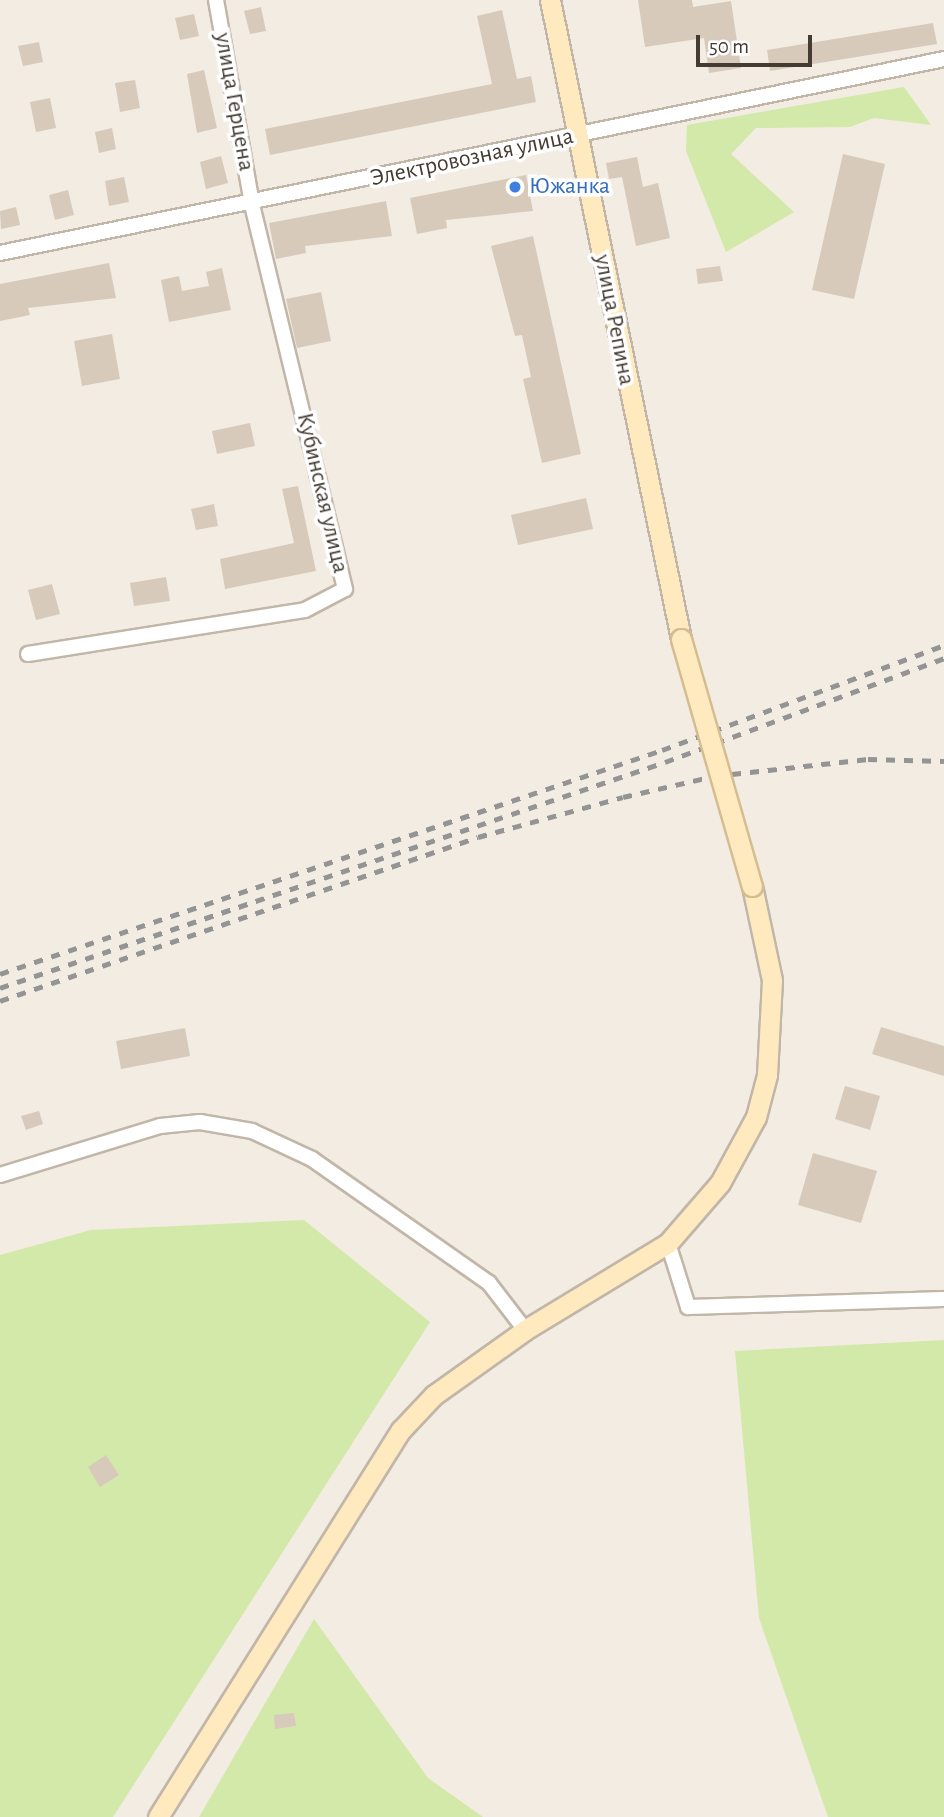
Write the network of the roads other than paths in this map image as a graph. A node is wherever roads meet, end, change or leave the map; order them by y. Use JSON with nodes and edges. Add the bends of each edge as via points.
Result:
{"nodes":[{"id":1,"x":216,"y":0,"type":"edge"},
{"id":2,"x":550,"y":0,"type":"edge"},
{"id":3,"x":944,"y":59,"type":"edge"},
{"id":4,"x":578,"y":136,"type":"junction"},
{"id":5,"x":253,"y":204,"type":"junction"},
{"id":6,"x":0,"y":253,"type":"edge"},
{"id":7,"x":28,"y":654,"type":"dead end"},
{"id":8,"x":0,"y":1175,"type":"edge"},
{"id":9,"x":668,"y":1243,"type":"junction"},
{"id":10,"x":944,"y":1299,"type":"edge"},
{"id":11,"x":525,"y":1330,"type":"junction"},
{"id":12,"x":158,"y":1817,"type":"edge"}],
"edges":[{"from":1,"to":5,"type":"street","name":"улица Герцена"},
{"from":2,"to":4,"type":"main road","name":"улица Репина"},
{"from":3,"to":4,"type":"street","name":"Электровозная улица"},
{"from":4,"to":5,"type":"street","name":"Электровозная улица"},
{"from":4,"to":9,"type":"main road","name":"улица Репина","bridge":true,"via":[[681,639],[752,886],[772,980],[767,1075],[739,1153]]},
{"from":5,"to":6,"type":"street","name":"Электровозная улица"},
{"from":5,"to":7,"type":"street","name":"Кубинская улица","via":[[345,589],[305,610]]},
{"from":8,"to":11,"type":"street","via":[[160,1126],[200,1122],[252,1131],[312,1159],[489,1283]]},
{"from":9,"to":10,"type":"street","via":[[688,1307]]},
{"from":9,"to":11,"type":"main road"},
{"from":11,"to":12,"type":"main road","via":[[435,1395],[401,1430]]}]}
